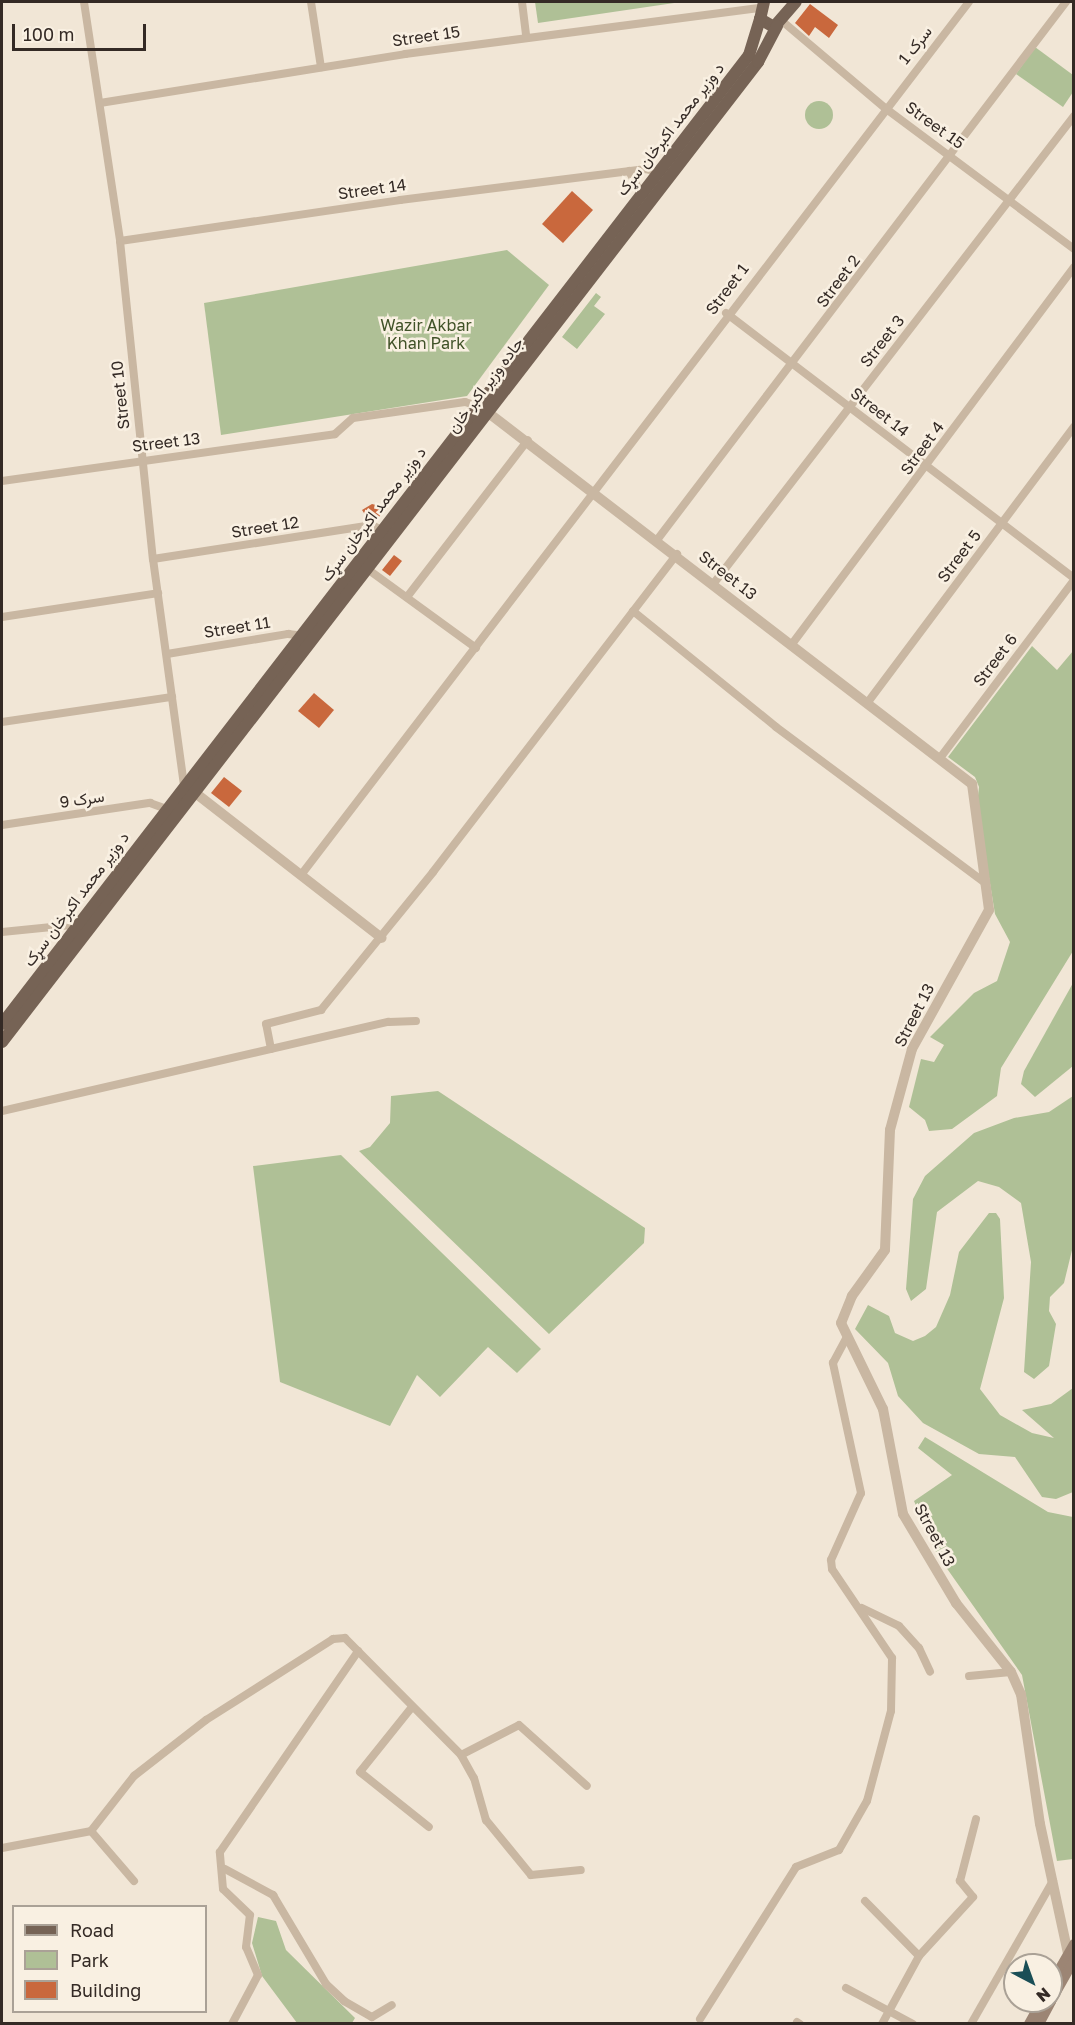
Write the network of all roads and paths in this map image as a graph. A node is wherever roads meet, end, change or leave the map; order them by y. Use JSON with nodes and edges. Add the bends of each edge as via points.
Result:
{"nodes":[{"id":1,"x":84,"y":2,"type":"edge"},
{"id":2,"x":311,"y":2,"type":"edge"},
{"id":3,"x":522,"y":2,"type":"edge"},
{"id":4,"x":796,"y":2,"type":"edge"},
{"id":5,"x":969,"y":2,"type":"edge"},
{"id":6,"x":1066,"y":2,"type":"edge"},
{"id":7,"x":761,"y":10,"type":"edge"},
{"id":8,"x":780,"y":23,"type":"junction"},
{"id":9,"x":526,"y":37,"type":"junction"},
{"id":10,"x":321,"y":67,"type":"junction"},
{"id":11,"x":100,"y":103,"type":"junction"},
{"id":12,"x":885,"y":108,"type":"junction"},
{"id":13,"x":1074,"y":116,"type":"edge"},
{"id":14,"x":951,"y":155,"type":"junction"},
{"id":15,"x":629,"y":171,"type":"junction"},
{"id":16,"x":658,"y":172,"type":"junction"},
{"id":17,"x":641,"y":194,"type":"junction"},
{"id":18,"x":1010,"y":200,"type":"junction"},
{"id":19,"x":120,"y":242,"type":"junction"},
{"id":20,"x":1074,"y":249,"type":"edge"},
{"id":21,"x":1074,"y":267,"type":"edge"},
{"id":22,"x":726,"y":313,"type":"junction"},
{"id":23,"x":794,"y":364,"type":"junction"},
{"id":24,"x":850,"y":407,"type":"junction"},
{"id":25,"x":482,"y":408,"type":"junction"},
{"id":26,"x":1074,"y":428,"type":"edge"},
{"id":27,"x":528,"y":440,"type":"junction"},
{"id":28,"x":142,"y":461,"type":"junction"},
{"id":29,"x":927,"y":468,"type":"junction"},
{"id":30,"x":2,"y":481,"type":"edge"},
{"id":31,"x":595,"y":491,"type":"junction"},
{"id":32,"x":1001,"y":525,"type":"junction"},
{"id":33,"x":386,"y":532,"type":"junction"},
{"id":34,"x":657,"y":540,"type":"junction"},
{"id":35,"x":677,"y":554,"type":"junction"},
{"id":36,"x":153,"y":559,"type":"junction"},
{"id":37,"x":366,"y":568,"type":"junction"},
{"id":38,"x":1074,"y":579,"type":"edge"},
{"id":39,"x":714,"y":584,"type":"junction"},
{"id":40,"x":158,"y":593,"type":"junction"},
{"id":41,"x":406,"y":597,"type":"junction"},
{"id":42,"x":633,"y":611,"type":"junction"},
{"id":43,"x":2,"y":617,"type":"edge"},
{"id":44,"x":306,"y":637,"type":"junction"},
{"id":45,"x":792,"y":644,"type":"junction"},
{"id":46,"x":476,"y":648,"type":"junction"},
{"id":47,"x":167,"y":654,"type":"junction"},
{"id":48,"x":172,"y":697,"type":"junction"},
{"id":49,"x":868,"y":702,"type":"junction"},
{"id":50,"x":2,"y":722,"type":"edge"},
{"id":51,"x":940,"y":758,"type":"junction"},
{"id":52,"x":189,"y":788,"type":"junction"},
{"id":53,"x":172,"y":811,"type":"junction"},
{"id":54,"x":2,"y":825,"type":"edge"},
{"id":55,"x":301,"y":876,"type":"junction"},
{"id":56,"x":985,"y":883,"type":"junction"},
{"id":57,"x":85,"y":926,"type":"junction"},
{"id":58,"x":2,"y":932,"type":"edge"},
{"id":59,"x":382,"y":938,"type":"junction"},
{"id":60,"x":416,"y":1021,"type":"dead end"},
{"id":61,"x":2,"y":1024,"type":"edge"},
{"id":62,"x":2,"y":1042,"type":"edge"},
{"id":63,"x":271,"y":1049,"type":"junction"},
{"id":64,"x":2,"y":1111,"type":"edge"},
{"id":65,"x":847,"y":1337,"type":"junction"},
{"id":66,"x":862,"y":1608,"type":"junction"},
{"id":67,"x":358,"y":1651,"type":"junction"},
{"id":68,"x":930,"y":1672,"type":"dead end"},
{"id":69,"x":1011,"y":1672,"type":"junction"},
{"id":70,"x":969,"y":1676,"type":"dead end"},
{"id":71,"x":412,"y":1707,"type":"junction"},
{"id":72,"x":461,"y":1755,"type":"junction"},
{"id":73,"x":587,"y":1786,"type":"dead end"},
{"id":74,"x":976,"y":1820,"type":"dead end"},
{"id":75,"x":429,"y":1827,"type":"dead end"},
{"id":76,"x":90,"y":1831,"type":"junction"},
{"id":77,"x":2,"y":1848,"type":"edge"},
{"id":78,"x":225,"y":1869,"type":"junction"},
{"id":79,"x":581,"y":1869,"type":"dead end"},
{"id":80,"x":1054,"y":1878,"type":"junction"},
{"id":81,"x":134,"y":1881,"type":"dead end"},
{"id":82,"x":865,"y":1901,"type":"dead end"},
{"id":83,"x":919,"y":1956,"type":"junction"},
{"id":84,"x":1072,"y":1956,"type":"edge"},
{"id":85,"x":1063,"y":1975,"type":"edge"},
{"id":86,"x":846,"y":1988,"type":"dead end"},
{"id":87,"x":392,"y":2005,"type":"dead end"},
{"id":88,"x":888,"y":2010,"type":"junction"},
{"id":89,"x":700,"y":2019,"type":"dead end"},
{"id":90,"x":232,"y":2024,"type":"edge"},
{"id":91,"x":882,"y":2024,"type":"edge"},
{"id":92,"x":913,"y":2024,"type":"edge"},
{"id":93,"x":971,"y":2024,"type":"edge"}],
"edges":[{"from":1,"to":11,"type":"street","name":"Street 10"},
{"from":2,"to":10,"type":"street"},
{"from":3,"to":9,"type":"street"},
{"from":4,"to":8,"type":"main road","name":"جاده وزیر اکبر خان"},
{"from":5,"to":12,"type":"street","name":"سرک 1"},
{"from":6,"to":14,"type":"street","name":"Street 2"},
{"from":7,"to":8,"type":"main road"},
{"from":7,"to":9,"type":"street","name":"Street 15"},
{"from":7,"to":16,"type":"main road","name":"د وزیر محمد اکبرخان سړک","via":[[749,55]]},
{"from":8,"to":12,"type":"street","name":"Street 15"},
{"from":8,"to":25,"type":"main road","name":"جاده وزیر اکبر خان","via":[[758,62]]},
{"from":9,"to":10,"type":"street","name":"Street 15"},
{"from":10,"to":11,"type":"street","name":"Street 15"},
{"from":11,"to":19,"type":"street","name":"Street 10"},
{"from":12,"to":14,"type":"street","name":"Street 15"},
{"from":12,"to":22,"type":"street","name":"Street 1"},
{"from":13,"to":18,"type":"street","name":"Street 3"},
{"from":14,"to":18,"type":"street","name":"Street 15"},
{"from":14,"to":23,"type":"street","name":"Street 2"},
{"from":15,"to":16,"type":"street","name":"Street 14"},
{"from":15,"to":17,"type":"street"},
{"from":15,"to":19,"type":"street","name":"Street 14"},
{"from":16,"to":17,"type":"main road","name":"د وزیر محمد اکبرخان سړک"},
{"from":17,"to":25,"type":"main road","name":"د وزیر محمد اکبرخان سړک"},
{"from":18,"to":20,"type":"street","name":"Street 15"},
{"from":18,"to":24,"type":"street","name":"Street 3"},
{"from":19,"to":28,"type":"street","name":"Street 10"},
{"from":21,"to":29,"type":"street","name":"Street 4"},
{"from":22,"to":23,"type":"street","name":"Street 14"},
{"from":22,"to":31,"type":"street","name":"Street 1"},
{"from":23,"to":24,"type":"street","name":"Street 14"},
{"from":23,"to":34,"type":"street","name":"Street 2"},
{"from":24,"to":29,"type":"street","name":"Street 14"},
{"from":24,"to":39,"type":"street","name":"Street 3"},
{"from":25,"to":27,"type":"street","name":"Street 13"},
{"from":25,"to":28,"type":"street","name":"Street 13","via":[[465,402],[353,418],[335,434]]},
{"from":25,"to":33,"type":"main road","name":"د وزیر محمد اکبرخان سړک"},
{"from":26,"to":32,"type":"street","name":"Street 5"},
{"from":27,"to":31,"type":"street","name":"Street 13"},
{"from":27,"to":41,"type":"street"},
{"from":28,"to":30,"type":"street","name":"Street 13"},
{"from":28,"to":36,"type":"street","name":"Street 10"},
{"from":29,"to":32,"type":"street","name":"Street 14"},
{"from":29,"to":45,"type":"street","name":"Street 4"},
{"from":31,"to":34,"type":"street","name":"Street 13"},
{"from":31,"to":46,"type":"street","name":"Street 1"},
{"from":32,"to":38,"type":"street","name":"Street 14"},
{"from":32,"to":49,"type":"street","name":"Street 5"},
{"from":33,"to":36,"type":"street","name":"Street 12","via":[[372,525]]},
{"from":33,"to":37,"type":"main road"},
{"from":33,"to":44,"type":"main road","name":"د وزیر محمد اکبرخان سړک"},
{"from":34,"to":35,"type":"street","name":"Street 13"},
{"from":35,"to":39,"type":"street","name":"Street 13"},
{"from":35,"to":42,"type":"street"},
{"from":36,"to":40,"type":"street","name":"Street 10"},
{"from":37,"to":41,"type":"street"},
{"from":37,"to":44,"type":"main road"},
{"from":38,"to":51,"type":"street","name":"Street 6"},
{"from":39,"to":45,"type":"street","name":"Street 13"},
{"from":40,"to":43,"type":"street"},
{"from":40,"to":47,"type":"street","name":"Street 10"},
{"from":41,"to":46,"type":"street"},
{"from":42,"to":56,"type":"street","via":[[776,727]]},
{"from":42,"to":59,"type":"street"},
{"from":44,"to":47,"type":"street","name":"Street 11"},
{"from":44,"to":52,"type":"main road","name":"د وزیر محمد اکبرخان سړک"},
{"from":45,"to":49,"type":"street","name":"Street 13"},
{"from":46,"to":55,"type":"street","name":"Street 1"},
{"from":47,"to":48,"type":"street","name":"Street 10"},
{"from":48,"to":50,"type":"street"},
{"from":48,"to":52,"type":"street","name":"Street 10"},
{"from":49,"to":51,"type":"street","name":"Street 13"},
{"from":51,"to":56,"type":"street","name":"Street 13","via":[[972,784]]},
{"from":52,"to":53,"type":"main road","name":"د وزیر محمد اکبرخان سړک"},
{"from":52,"to":55,"type":"street"},
{"from":53,"to":54,"type":"street","name":"سرک 9","via":[[150,803]]},
{"from":53,"to":57,"type":"main road","name":"د وزیر محمد اکبرخان سړک"},
{"from":55,"to":59,"type":"street"},
{"from":56,"to":65,"type":"street","name":"Street 13","via":[[989,910],[912,1049],[894,1105],[885,1250],[845,1307],[841,1323]]},
{"from":57,"to":58,"type":"street"},
{"from":57,"to":61,"type":"main road","name":"د وزیر محمد اکبرخان سړک"},
{"from":57,"to":62,"type":"main road"},
{"from":59,"to":63,"type":"street","via":[[321,1010],[266,1024]]},
{"from":60,"to":63,"type":"street"},
{"from":63,"to":64,"type":"street"},
{"from":65,"to":66,"type":"street","via":[[833,1364],[861,1493],[831,1560],[839,1580]]},
{"from":65,"to":69,"type":"street","name":"Street 13","via":[[883,1409],[903,1514],[956,1603]]},
{"from":66,"to":68,"type":"street","via":[[899,1626],[919,1648]]},
{"from":66,"to":89,"type":"street","via":[[893,1664],[891,1711],[867,1801],[838,1850],[796,1867]]},
{"from":67,"to":71,"type":"street"},
{"from":67,"to":76,"type":"street","via":[[345,1638],[333,1639],[206,1720],[134,1776]]},
{"from":67,"to":78,"type":"street","via":[[220,1851]]},
{"from":69,"to":70,"type":"street"},
{"from":69,"to":80,"type":"street","name":"Street 13","via":[[1021,1694],[1040,1824]]},
{"from":71,"to":72,"type":"street"},
{"from":71,"to":75,"type":"street","via":[[360,1772]]},
{"from":72,"to":73,"type":"street","via":[[519,1725]]},
{"from":72,"to":79,"type":"street","via":[[474,1778],[486,1820],[531,1875]]},
{"from":74,"to":83,"type":"street","via":[[960,1881],[973,1897]]},
{"from":76,"to":77,"type":"street"},
{"from":76,"to":81,"type":"street"},
{"from":78,"to":87,"type":"street","via":[[273,1895],[326,1984],[344,2001],[372,2017]]},
{"from":78,"to":90,"type":"street","via":[[223,1889],[252,1921],[246,1947],[258,1974]]},
{"from":80,"to":84,"type":"street","name":"Street 13"},
{"from":80,"to":93,"type":"street"},
{"from":82,"to":83,"type":"street"},
{"from":83,"to":88,"type":"street"},
{"from":84,"to":85,"type":"main road"},
{"from":86,"to":88,"type":"street"},
{"from":88,"to":91,"type":"street"},
{"from":88,"to":92,"type":"street"}]}
